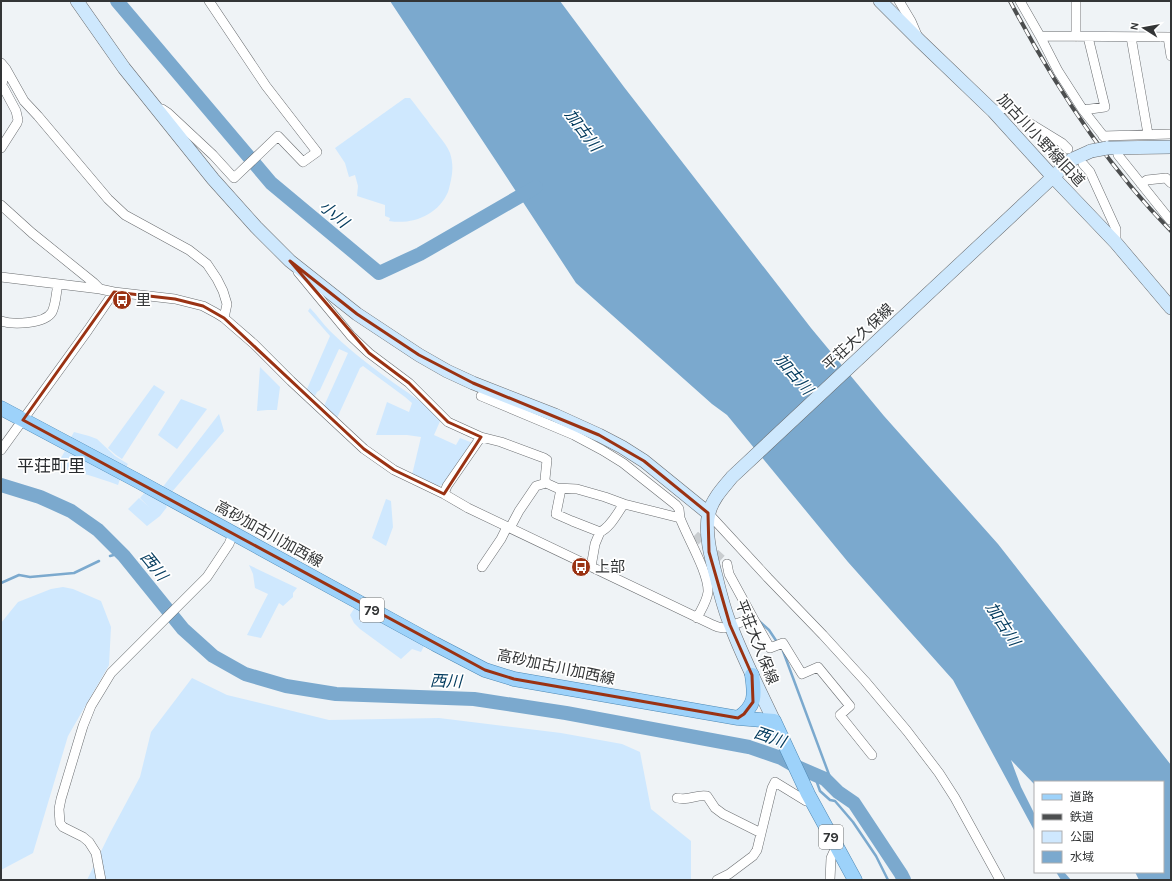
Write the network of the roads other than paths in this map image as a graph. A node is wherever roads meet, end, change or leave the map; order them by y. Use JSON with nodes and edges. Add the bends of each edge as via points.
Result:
{"nodes":[{"id":1,"x":77,"y":1,"type":"edge"},
{"id":2,"x":209,"y":1,"type":"edge"},
{"id":3,"x":880,"y":1,"type":"edge"},
{"id":4,"x":899,"y":1,"type":"edge"},
{"id":5,"x":1020,"y":1,"type":"edge"},
{"id":6,"x":1076,"y":1,"type":"edge"},
{"id":7,"x":1040,"y":36,"type":"junction"},
{"id":8,"x":1076,"y":37,"type":"junction"},
{"id":9,"x":1088,"y":37,"type":"junction"},
{"id":10,"x":1131,"y":37,"type":"junction"},
{"id":11,"x":1169,"y":37,"type":"edge"},
{"id":12,"x":920,"y":41,"type":"junction"},
{"id":13,"x":1171,"y":56,"type":"edge"},
{"id":14,"x":154,"y":104,"type":"junction"},
{"id":15,"x":993,"y":110,"type":"junction"},
{"id":16,"x":1083,"y":110,"type":"junction"},
{"id":17,"x":1148,"y":134,"type":"junction"},
{"id":18,"x":1171,"y":134,"type":"edge"},
{"id":19,"x":1105,"y":141,"type":"junction"},
{"id":20,"x":1171,"y":146,"type":"edge"},
{"id":21,"x":1,"y":148,"type":"edge"},
{"id":22,"x":1068,"y":149,"type":"dead end"},
{"id":23,"x":1118,"y":155,"type":"dead end"},
{"id":24,"x":1083,"y":164,"type":"dead end"},
{"id":25,"x":1050,"y":180,"type":"junction"},
{"id":26,"x":1171,"y":183,"type":"edge"},
{"id":27,"x":1141,"y":184,"type":"junction"},
{"id":28,"x":1,"y":205,"type":"edge"},
{"id":29,"x":1170,"y":220,"type":"edge"},
{"id":30,"x":1116,"y":243,"type":"junction"},
{"id":31,"x":290,"y":261,"type":"junction"},
{"id":32,"x":1,"y":277,"type":"edge"},
{"id":33,"x":58,"y":284,"type":"junction"},
{"id":34,"x":100,"y":289,"type":"junction"},
{"id":35,"x":114,"y":292,"type":"junction"},
{"id":36,"x":1171,"y":308,"type":"edge"},
{"id":37,"x":224,"y":318,"type":"junction"},
{"id":38,"x":1,"y":321,"type":"edge"},
{"id":39,"x":481,"y":396,"type":"dead end"},
{"id":40,"x":1,"y":408,"type":"edge"},
{"id":41,"x":23,"y":420,"type":"junction"},
{"id":42,"x":481,"y":437,"type":"junction"},
{"id":43,"x":1,"y":450,"type":"edge"},
{"id":44,"x":546,"y":483,"type":"junction"},
{"id":45,"x":560,"y":489,"type":"junction"},
{"id":46,"x":444,"y":494,"type":"junction"},
{"id":47,"x":624,"y":504,"type":"junction"},
{"id":48,"x":709,"y":510,"type":"junction"},
{"id":49,"x":681,"y":521,"type":"junction"},
{"id":50,"x":509,"y":527,"type":"junction"},
{"id":51,"x":600,"y":532,"type":"junction"},
{"id":52,"x":233,"y":534,"type":"junction"},
{"id":53,"x":695,"y":535,"type":"tunnel mouth"},
{"id":54,"x":727,"y":564,"type":"tunnel mouth"},
{"id":55,"x":591,"y":566,"type":"junction"},
{"id":56,"x":482,"y":567,"type":"dead end"},
{"id":57,"x":697,"y":618,"type":"junction"},
{"id":58,"x":753,"y":618,"type":"junction"},
{"id":59,"x":730,"y":625,"type":"junction"},
{"id":60,"x":752,"y":675,"type":"junction"},
{"id":61,"x":738,"y":718,"type":"junction"},
{"id":62,"x":774,"y":721,"type":"junction"},
{"id":63,"x":872,"y":755,"type":"dead end"},
{"id":64,"x":809,"y":796,"type":"junction"},
{"id":65,"x":677,"y":798,"type":"dead end"},
{"id":66,"x":761,"y":833,"type":"junction"},
{"id":67,"x":836,"y":847,"type":"junction"},
{"id":68,"x":102,"y":880,"type":"edge"},
{"id":69,"x":717,"y":880,"type":"edge"},
{"id":70,"x":830,"y":880,"type":"edge"},
{"id":71,"x":855,"y":880,"type":"edge"},
{"id":72,"x":1000,"y":880,"type":"edge"}],
"edges":[{"from":1,"to":14,"type":"street","via":[[124,68]]},
{"from":2,"to":14,"type":"street","via":[[266,86],[317,152],[303,162],[278,136],[234,178],[213,155]]},
{"from":3,"to":12,"type":"street","name":"加古川小野線旧道"},
{"from":4,"to":12,"type":"street"},
{"from":5,"to":7,"type":"street"},
{"from":6,"to":8,"type":"street"},
{"from":7,"to":8,"type":"street"},
{"from":7,"to":16,"type":"street","via":[[1058,71]]},
{"from":8,"to":9,"type":"street"},
{"from":9,"to":10,"type":"street"},
{"from":9,"to":16,"type":"street","via":[[1105,106]]},
{"from":10,"to":11,"type":"street"},
{"from":10,"to":17,"type":"street"},
{"from":11,"to":13,"type":"street"},
{"from":12,"to":15,"type":"street","name":"加古川小野線旧道"},
{"from":14,"to":31,"type":"street","via":[[213,179]]},
{"from":15,"to":22,"type":"street","via":[[1005,108]]},
{"from":15,"to":25,"type":"street","name":"加古川小野線旧道"},
{"from":16,"to":19,"type":"street"},
{"from":17,"to":18,"type":"street"},
{"from":17,"to":19,"type":"street"},
{"from":19,"to":20,"type":"street","name":"平荘大久保線"},
{"from":19,"to":25,"type":"street","name":"平荘大久保線","bridge":true,"via":[[1071,160]]},
{"from":21,"to":37,"type":"street","via":[[18,120],[2,85],[4,73],[1,63],[24,101],[108,199],[125,215],[189,250],[207,264],[223,291],[226,304]]},
{"from":23,"to":27,"type":"street"},
{"from":24,"to":30,"type":"street","via":[[1090,172],[1116,228]]},
{"from":25,"to":30,"type":"street","name":"加古川小野線旧道"},
{"from":25,"to":48,"type":"street","name":"平荘大久保線","via":[[732,477]]},
{"from":26,"to":27,"type":"street","via":[[1166,178],[1147,180]]},
{"from":27,"to":29,"type":"street"},
{"from":28,"to":34,"type":"street"},
{"from":30,"to":36,"type":"street","name":"加古川小野線旧道"},
{"from":31,"to":42,"type":"street","via":[[351,336],[369,353],[409,383],[448,422]]},
{"from":31,"to":48,"type":"street","via":[[357,314],[419,355],[473,383],[555,415],[622,447]]},
{"from":32,"to":33,"type":"street"},
{"from":33,"to":34,"type":"street"},
{"from":33,"to":38,"type":"street","via":[[52,312],[47,317],[22,323]]},
{"from":34,"to":35,"type":"street"},
{"from":35,"to":37,"type":"street","via":[[175,299],[203,306]]},
{"from":35,"to":41,"type":"street"},
{"from":37,"to":46,"type":"street","via":[[364,450],[394,470]]},
{"from":39,"to":49,"type":"street","via":[[574,436],[623,463],[676,505]]},
{"from":40,"to":41,"type":"main road","name":"高砂加古川加西線","number":"79"},
{"from":41,"to":43,"type":"street"},
{"from":41,"to":52,"type":"main road","name":"高砂加古川加西線","number":"79"},
{"from":42,"to":44,"type":"street","via":[[502,442],[547,460]]},
{"from":42,"to":46,"type":"street"},
{"from":44,"to":45,"type":"street"},
{"from":44,"to":50,"type":"street","via":[[536,486]]},
{"from":45,"to":47,"type":"street","via":[[577,489]]},
{"from":45,"to":51,"type":"street","via":[[556,514]]},
{"from":46,"to":50,"type":"street"},
{"from":47,"to":49,"type":"street"},
{"from":47,"to":51,"type":"street","via":[[611,524]]},
{"from":48,"to":59,"type":"street","name":"平荘大久保線","via":[[709,552]]},
{"from":48,"to":72,"type":"street","via":[[768,578],[865,681],[907,731],[956,798]]},
{"from":49,"to":53,"type":"street"},
{"from":49,"to":57,"type":"street","via":[[707,584],[708,593]]},
{"from":50,"to":55,"type":"street"},
{"from":50,"to":56,"type":"street"},
{"from":51,"to":55,"type":"street"},
{"from":52,"to":61,"type":"main road","name":"高砂加古川加西線","number":"79","via":[[485,670],[514,679]]},
{"from":52,"to":68,"type":"street","via":[[207,577],[112,673],[91,706],[83,726],[61,799],[60,823],[89,842],[96,853]]},
{"from":54,"to":58,"type":"street","via":[[729,574]]},
{"from":55,"to":57,"type":"street"},
{"from":57,"to":59,"type":"street","via":[[718,627]]},
{"from":58,"to":59,"type":"street"},
{"from":58,"to":63,"type":"street","via":[[770,648],[783,643],[802,674],[818,667],[850,706],[840,715]]},
{"from":59,"to":60,"type":"street","name":"平荘大久保線"},
{"from":60,"to":61,"type":"main road","via":[[753,702]]},
{"from":60,"to":62,"type":"street","name":"平荘大久保線"},
{"from":61,"to":62,"type":"main road","name":"高砂加古川加西線","number":"79"},
{"from":62,"to":64,"type":"main road","number":"79"},
{"from":64,"to":66,"type":"street","via":[[806,801],[775,782]]},
{"from":64,"to":67,"type":"main road","number":"79"},
{"from":65,"to":66,"type":"street","via":[[707,796],[715,808]]},
{"from":66,"to":69,"type":"street","via":[[753,856]]},
{"from":67,"to":70,"type":"street","via":[[831,858]]},
{"from":67,"to":71,"type":"main road","number":"79"}]}
